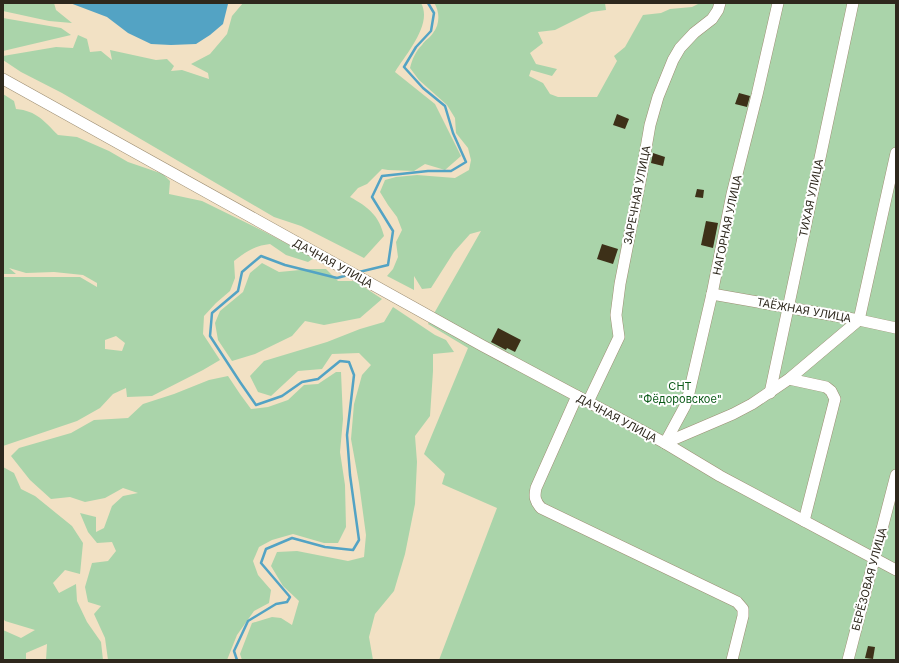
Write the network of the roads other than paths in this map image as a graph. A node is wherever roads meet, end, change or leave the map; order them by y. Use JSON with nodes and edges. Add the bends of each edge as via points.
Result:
{"nodes":[{"id":1,"x":720,"y":3,"type":"edge"},
{"id":2,"x":778,"y":3,"type":"edge"},
{"id":3,"x":853,"y":3,"type":"edge"},
{"id":4,"x":3,"y":79,"type":"edge"},
{"id":5,"x":896,"y":152,"type":"edge"},
{"id":6,"x":712,"y":294,"type":"junction"},
{"id":7,"x":788,"y":308,"type":"junction"},
{"id":8,"x":859,"y":320,"type":"junction"},
{"id":9,"x":896,"y":328,"type":"edge"},
{"id":10,"x":789,"y":379,"type":"junction"},
{"id":11,"x":770,"y":393,"type":"junction"},
{"id":12,"x":577,"y":396,"type":"junction"},
{"id":13,"x":588,"y":402,"type":"junction"},
{"id":14,"x":664,"y":442,"type":"junction"},
{"id":15,"x":896,"y":475,"type":"edge"},
{"id":16,"x":804,"y":521,"type":"junction"},
{"id":17,"x":876,"y":558,"type":"junction"},
{"id":18,"x":896,"y":570,"type":"edge"},
{"id":19,"x":732,"y":660,"type":"edge"},
{"id":20,"x":848,"y":660,"type":"edge"}],
"edges":[{"from":1,"to":13,"type":"street","name":"ЗАРЕЧНАЯ УЛИЦА","via":[[712,19],[680,48],[658,97],[650,124],[620,284],[616,315],[619,337]]},
{"from":2,"to":6,"type":"street","name":"НАГОРНАЯ УЛИЦА","via":[[732,194]]},
{"from":3,"to":7,"type":"street","name":"ТИХАЯ УЛИЦА"},
{"from":4,"to":12,"type":"street","name":"ДАЧНАЯ УЛИЦА"},
{"from":5,"to":8,"type":"street"},
{"from":6,"to":7,"type":"street","name":"ТАЁЖНАЯ УЛИЦА"},
{"from":6,"to":14,"type":"street","name":"НАГОРНАЯ УЛИЦА","via":[[685,406]]},
{"from":7,"to":8,"type":"street","name":"ТАЁЖНАЯ УЛИЦА"},
{"from":7,"to":11,"type":"street","name":"ТИХАЯ УЛИЦА"},
{"from":8,"to":9,"type":"street","name":"ТАЁЖНАЯ УЛИЦА"},
{"from":8,"to":10,"type":"street"},
{"from":10,"to":11,"type":"street"},
{"from":10,"to":16,"type":"street","via":[[826,387],[835,399]]},
{"from":11,"to":14,"type":"street","via":[[733,414]]},
{"from":12,"to":13,"type":"street","name":"ДАЧНАЯ УЛИЦА"},
{"from":12,"to":19,"type":"street","via":[[536,488],[534,496],[537,504],[737,602],[743,609],[743,616]]},
{"from":13,"to":14,"type":"street","name":"ДАЧНАЯ УЛИЦА"},
{"from":14,"to":16,"type":"street","name":"ДАЧНАЯ УЛИЦА","via":[[720,476]]},
{"from":15,"to":17,"type":"street","name":"БЕРЁЗОВАЯ УЛИЦА"},
{"from":16,"to":17,"type":"street","name":"ДАЧНАЯ УЛИЦА"},
{"from":17,"to":18,"type":"street","name":"ДАЧНАЯ УЛИЦА"},
{"from":17,"to":20,"type":"street","name":"БЕРЁЗОВАЯ УЛИЦА"}]}
